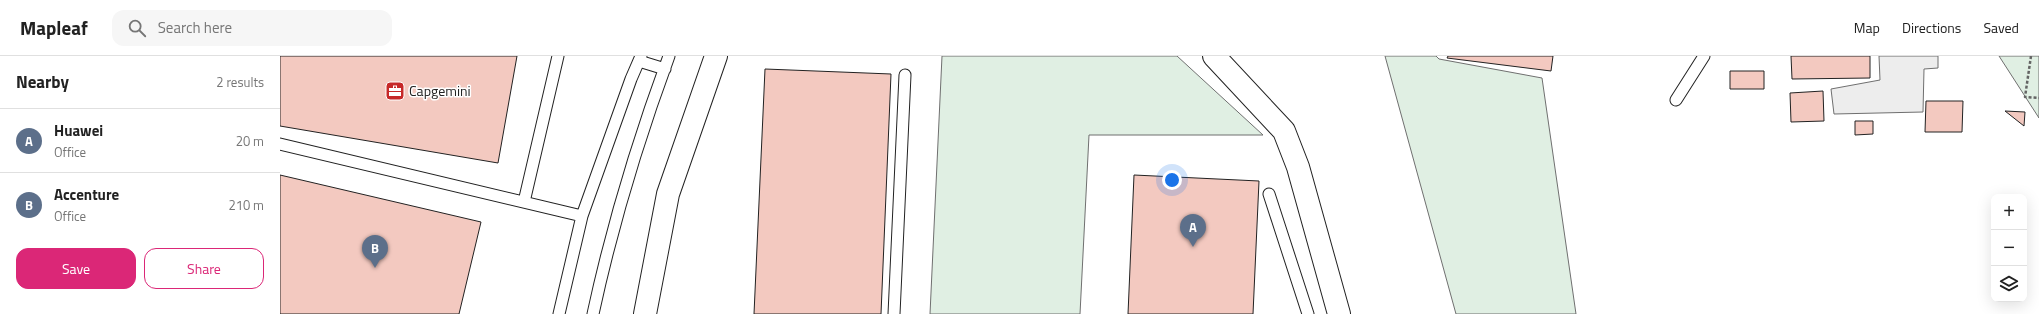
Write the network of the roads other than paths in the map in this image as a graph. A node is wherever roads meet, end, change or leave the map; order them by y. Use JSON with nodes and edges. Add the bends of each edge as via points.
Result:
{"nodes":[{"id":1,"x":558,"y":56,"type":"edge"},
{"id":2,"x":669,"y":56,"type":"edge"},
{"id":3,"x":716,"y":56,"type":"edge"},
{"id":4,"x":1214,"y":56,"type":"edge"},
{"id":5,"x":1704,"y":56,"type":"edge"},
{"id":6,"x":640,"y":58,"type":"edge"},
{"id":7,"x":664,"y":69,"type":"junction"},
{"id":8,"x":905,"y":75,"type":"dead end"},
{"id":9,"x":1676,"y":100,"type":"dead end"},
{"id":10,"x":280,"y":144,"type":"edge"},
{"id":11,"x":1269,"y":194,"type":"dead end"},
{"id":12,"x":524,"y":202,"type":"junction"},
{"id":13,"x":582,"y":216,"type":"junction"},
{"id":14,"x":559,"y":314,"type":"edge"},
{"id":15,"x":593,"y":314,"type":"edge"},
{"id":16,"x":645,"y":314,"type":"edge"},
{"id":17,"x":894,"y":314,"type":"edge"},
{"id":18,"x":1308,"y":314,"type":"edge"},
{"id":19,"x":1339,"y":314,"type":"edge"}],
"edges":[{"from":1,"to":12,"type":"lane"},
{"from":2,"to":7,"type":"lane"},
{"from":3,"to":16,"type":"street","via":[[668,194]]},
{"from":4,"to":19,"type":"street","via":[[1284,131],[1298,167]]},
{"from":5,"to":9,"type":"lane"},
{"from":6,"to":7,"type":"lane"},
{"from":6,"to":13,"type":"lane"},
{"from":7,"to":15,"type":"lane","via":[[620,206]]},
{"from":8,"to":17,"type":"lane"},
{"from":10,"to":12,"type":"lane"},
{"from":11,"to":18,"type":"lane"},
{"from":12,"to":13,"type":"lane"},
{"from":13,"to":14,"type":"lane"}]}
